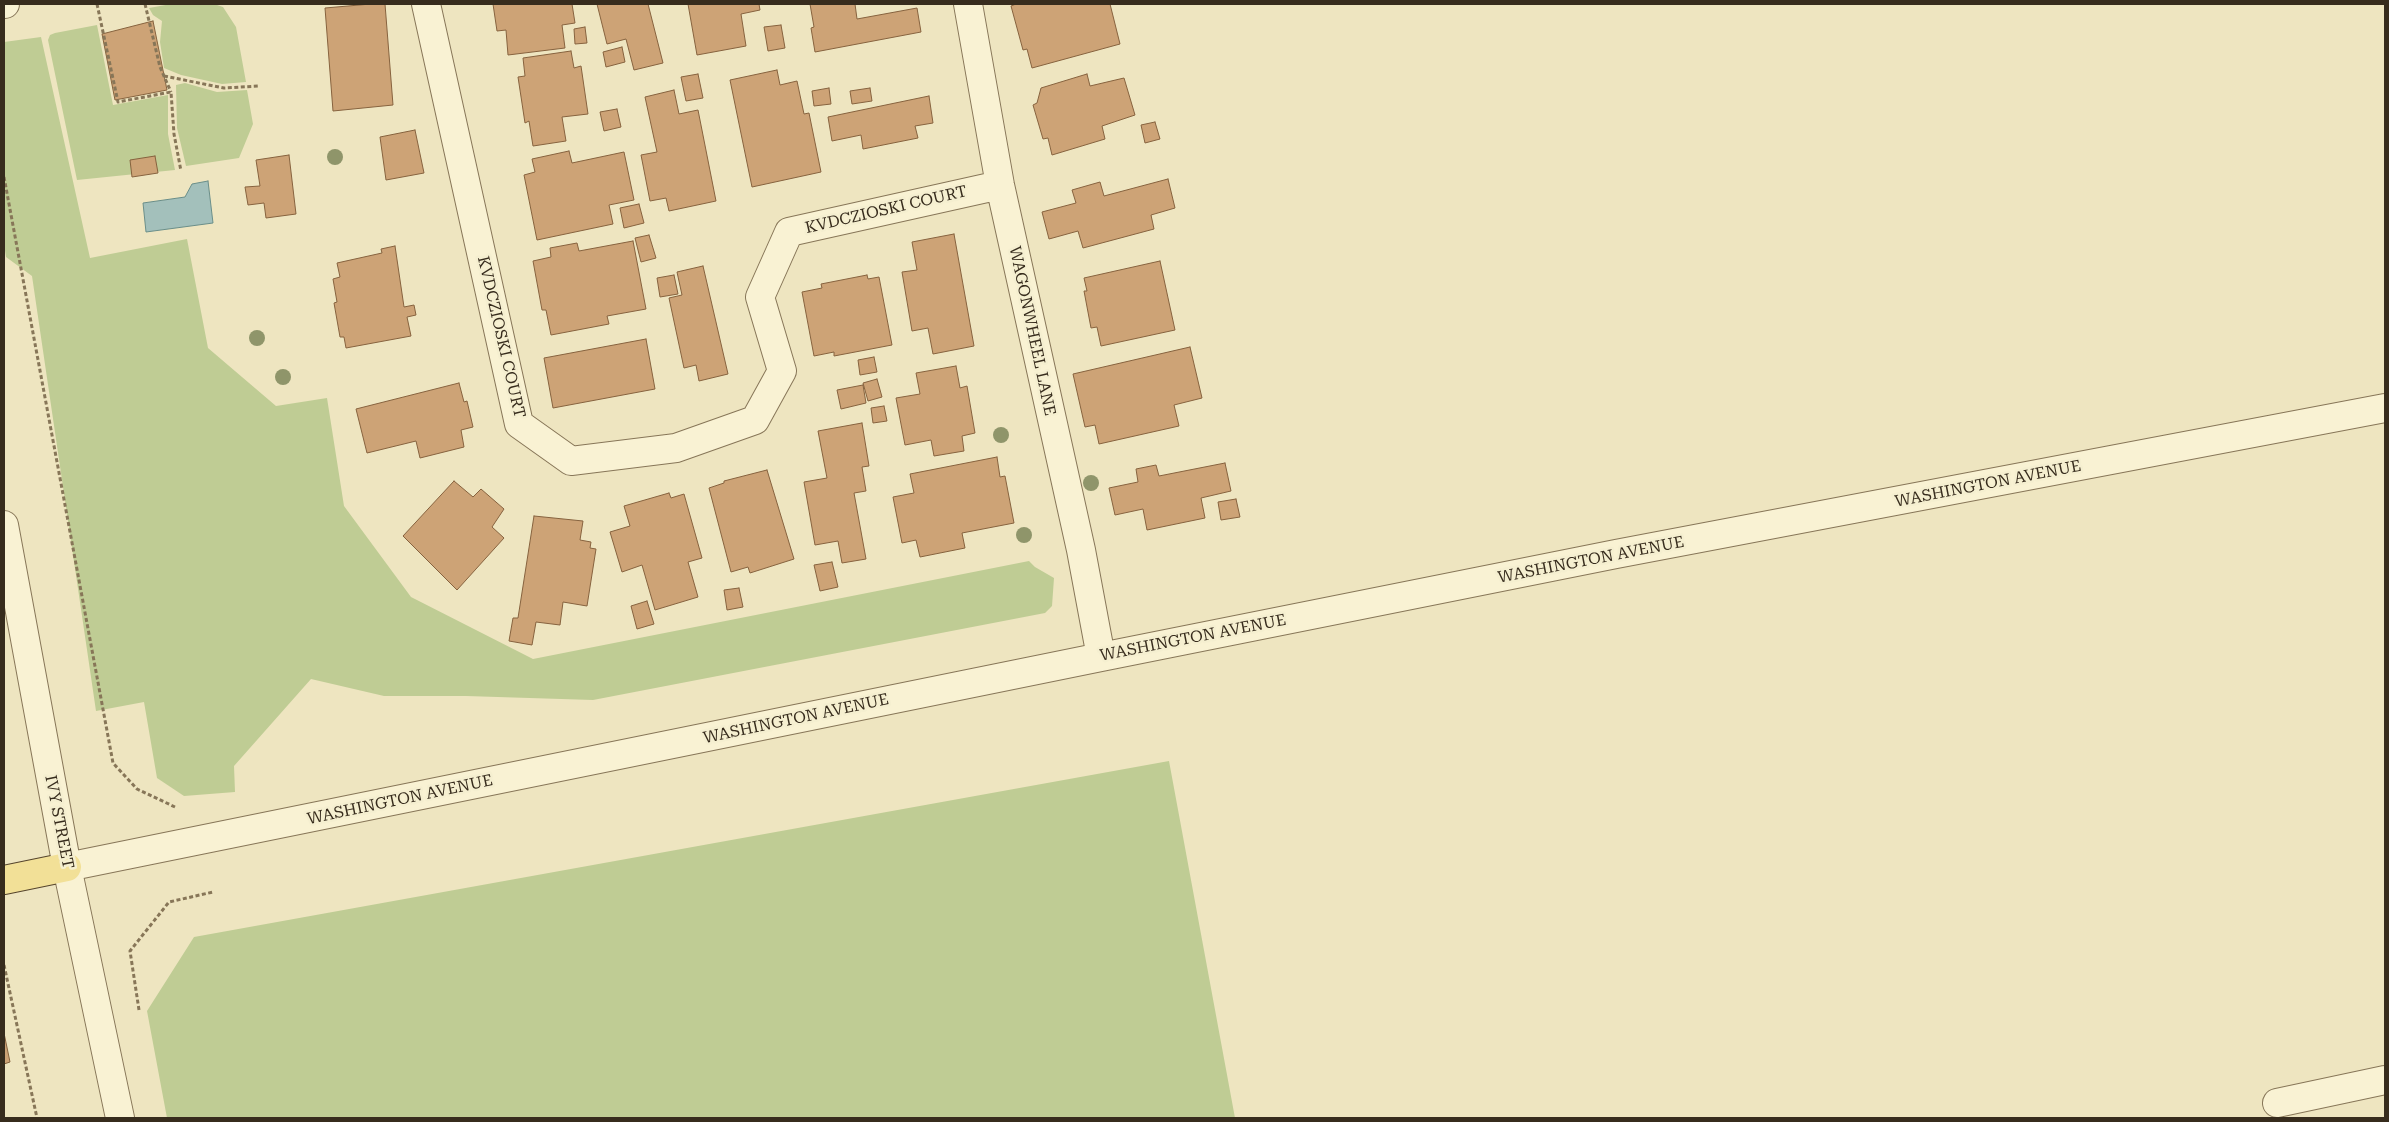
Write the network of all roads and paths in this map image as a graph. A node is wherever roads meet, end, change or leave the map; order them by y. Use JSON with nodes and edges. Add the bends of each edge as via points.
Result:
{"nodes":[{"id":1,"x":97,"y":4,"type":"edge"},
{"id":2,"x":144,"y":4,"type":"edge"},
{"id":3,"x":426,"y":4,"type":"edge"},
{"id":4,"x":968,"y":4,"type":"edge"},
{"id":5,"x":164,"y":76,"type":"junction"},
{"id":6,"x":258,"y":86,"type":"dead end"},
{"id":7,"x":172,"y":92,"type":"junction"},
{"id":8,"x":181,"y":171,"type":"dead end"},
{"id":9,"x":4,"y":177,"type":"edge"},
{"id":10,"x":1000,"y":185,"type":"junction"},
{"id":11,"x":2385,"y":408,"type":"edge"},
{"id":12,"x":4,"y":525,"type":"edge"},
{"id":13,"x":1100,"y":657,"type":"junction"},
{"id":14,"x":176,"y":807,"type":"dead end"},
{"id":15,"x":67,"y":867,"type":"junction"},
{"id":16,"x":4,"y":880,"type":"edge"},
{"id":17,"x":213,"y":892,"type":"dead end"},
{"id":18,"x":4,"y":965,"type":"edge"},
{"id":19,"x":140,"y":1010,"type":"dead end"},
{"id":20,"x":2385,"y":1080,"type":"edge"},
{"id":21,"x":2277,"y":1103,"type":"dead end"},
{"id":22,"x":37,"y":1118,"type":"edge"},
{"id":23,"x":120,"y":1118,"type":"edge"}],
"edges":[{"from":1,"to":7,"type":"path","via":[[118,102]]},
{"from":2,"to":5,"type":"path"},
{"from":3,"to":10,"type":"street","name":"KVDCZIOSKI COURT","via":[[519,424],[571,462],[676,448],[755,420],[782,372],[760,297],[789,232]]},
{"from":4,"to":10,"type":"street","name":"WAGONWHEEL LANE"},
{"from":5,"to":6,"type":"path","via":[[224,88]]},
{"from":5,"to":7,"type":"path"},
{"from":7,"to":8,"type":"path","via":[[174,134]]},
{"from":9,"to":14,"type":"path","via":[[113,763],[137,789]]},
{"from":10,"to":13,"type":"street","name":"WAGONWHEEL LANE","via":[[1081,550]]},
{"from":11,"to":13,"type":"street","name":"WASHINGTON AVENUE","via":[[1616,554]]},
{"from":12,"to":15,"type":"street","name":"IVY STREET"},
{"from":13,"to":15,"type":"street","name":"WASHINGTON AVENUE"},
{"from":15,"to":16,"type":"main road","name":"WASHINGTON AVENUE"},
{"from":15,"to":23,"type":"street","name":"IVY STREET"},
{"from":17,"to":19,"type":"path","via":[[169,902],[130,951]]},
{"from":18,"to":22,"type":"path"},
{"from":20,"to":21,"type":"street"}]}
